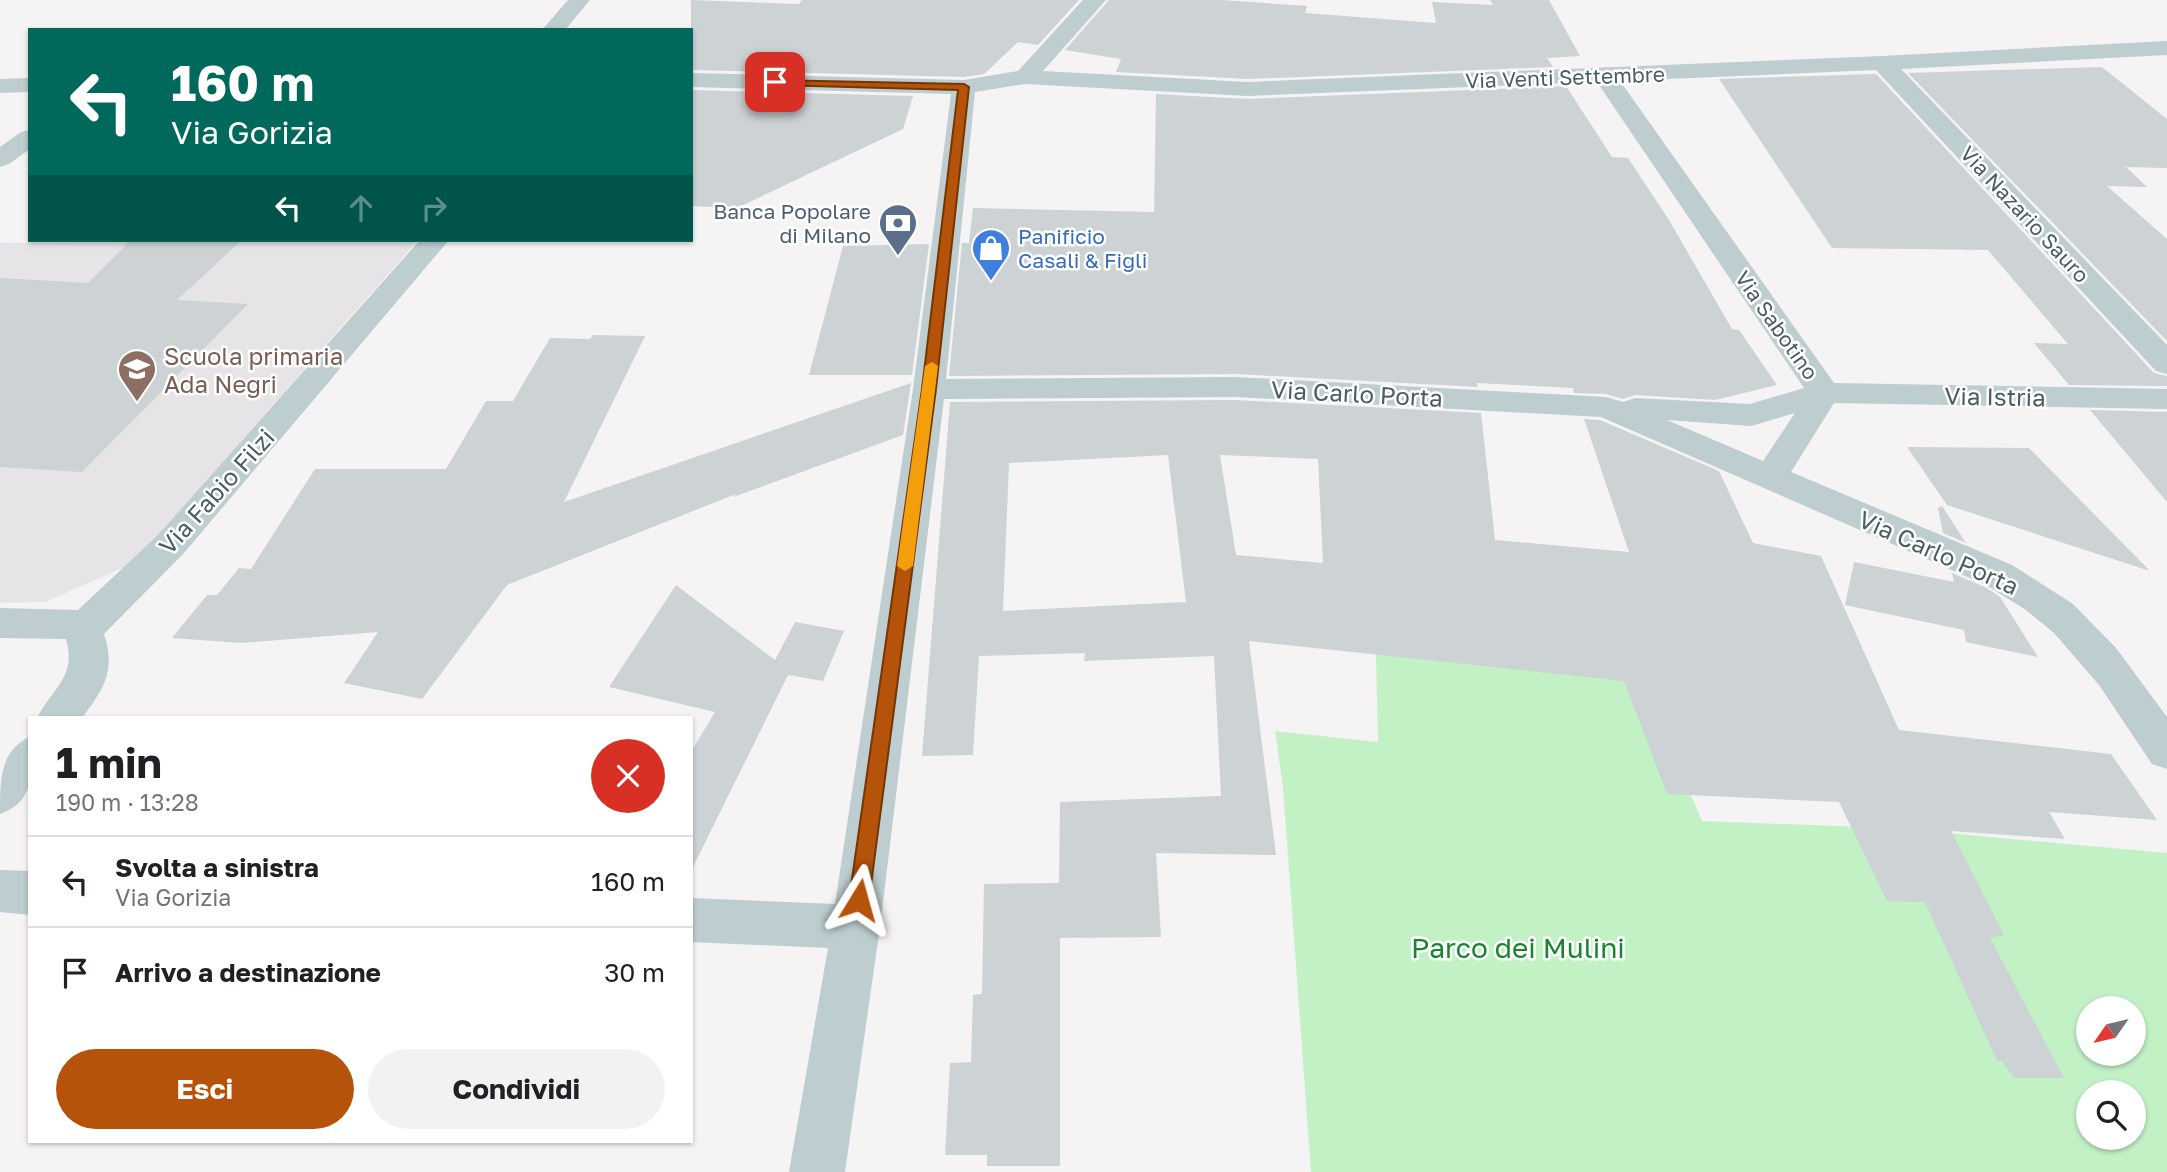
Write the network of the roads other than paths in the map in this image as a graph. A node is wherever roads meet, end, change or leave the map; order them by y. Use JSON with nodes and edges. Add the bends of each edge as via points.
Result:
{"nodes":[{"id":1,"x":579,"y":0,"type":"edge"},
{"id":2,"x":1095,"y":0,"type":"edge"},
{"id":3,"x":555,"y":28,"type":"edge"},
{"id":4,"x":2167,"y":48,"type":"edge"},
{"id":5,"x":1882,"y":63,"type":"junction"},
{"id":6,"x":1604,"y":75,"type":"junction"},
{"id":7,"x":1025,"y":77,"type":"junction"},
{"id":8,"x":693,"y":79,"type":"edge"},
{"id":9,"x":28,"y":85,"type":"edge"},
{"id":10,"x":0,"y":86,"type":"edge"},
{"id":11,"x":964,"y":87,"type":"junction"},
{"id":12,"x":28,"y":138,"type":"edge"},
{"id":13,"x":0,"y":159,"type":"edge"},
{"id":14,"x":433,"y":242,"type":"edge"},
{"id":15,"x":2167,"y":364,"type":"edge"},
{"id":16,"x":929,"y":389,"type":"junction"},
{"id":17,"x":1824,"y":393,"type":"junction"},
{"id":18,"x":2167,"y":399,"type":"edge"},
{"id":19,"x":1606,"y":407,"type":"junction"},
{"id":20,"x":1770,"y":477,"type":"junction"},
{"id":21,"x":0,"y":623,"type":"edge"},
{"id":22,"x":83,"y":630,"type":"junction"},
{"id":23,"x":60,"y":716,"type":"edge"},
{"id":24,"x":2167,"y":751,"type":"edge"},
{"id":25,"x":28,"y":758,"type":"edge"},
{"id":26,"x":0,"y":795,"type":"edge"},
{"id":27,"x":0,"y":891,"type":"edge"},
{"id":28,"x":28,"y":892,"type":"edge"},
{"id":29,"x":693,"y":920,"type":"edge"},
{"id":30,"x":856,"y":927,"type":"junction"},
{"id":31,"x":817,"y":1172,"type":"edge"}],
"edges":[{"from":1,"to":3,"type":"street"},
{"from":2,"to":7,"type":"street"},
{"from":4,"to":5,"type":"street","name":"Via Venti Settembre"},
{"from":5,"to":6,"type":"street","name":"Via Venti Settembre"},
{"from":5,"to":15,"type":"street","name":"Via Nazario Sauro"},
{"from":6,"to":7,"type":"street","name":"Via Venti Settembre","via":[[1248,89]]},
{"from":6,"to":17,"type":"street","name":"Via Sabotino"},
{"from":7,"to":11,"type":"street","name":"Via Venti Settembre"},
{"from":8,"to":11,"type":"street","name":"Via Venti Settembre"},
{"from":9,"to":10,"type":"street"},
{"from":11,"to":16,"type":"street"},
{"from":12,"to":13,"type":"street"},
{"from":14,"to":22,"type":"street","name":"Via Fabio Filzi","via":[[171,544]]},
{"from":16,"to":19,"type":"street","name":"Via Carlo Porta","via":[[1236,387]]},
{"from":16,"to":30,"type":"street"},
{"from":17,"to":18,"type":"street","name":"Via Istria"},
{"from":17,"to":19,"type":"street","name":"Via Sabotino","via":[[1751,415]]},
{"from":17,"to":20,"type":"street"},
{"from":19,"to":20,"type":"street","name":"Via Carlo Porta"},
{"from":20,"to":24,"type":"street","name":"Via Carlo Porta","via":[[1999,575],[2042,600],[2077,630]]},
{"from":21,"to":22,"type":"street","via":[[71,623]]},
{"from":22,"to":23,"type":"street","via":[[92,654],[85,682]]},
{"from":25,"to":26,"type":"street"},
{"from":27,"to":28,"type":"street"},
{"from":29,"to":30,"type":"street"},
{"from":30,"to":31,"type":"street"}]}
